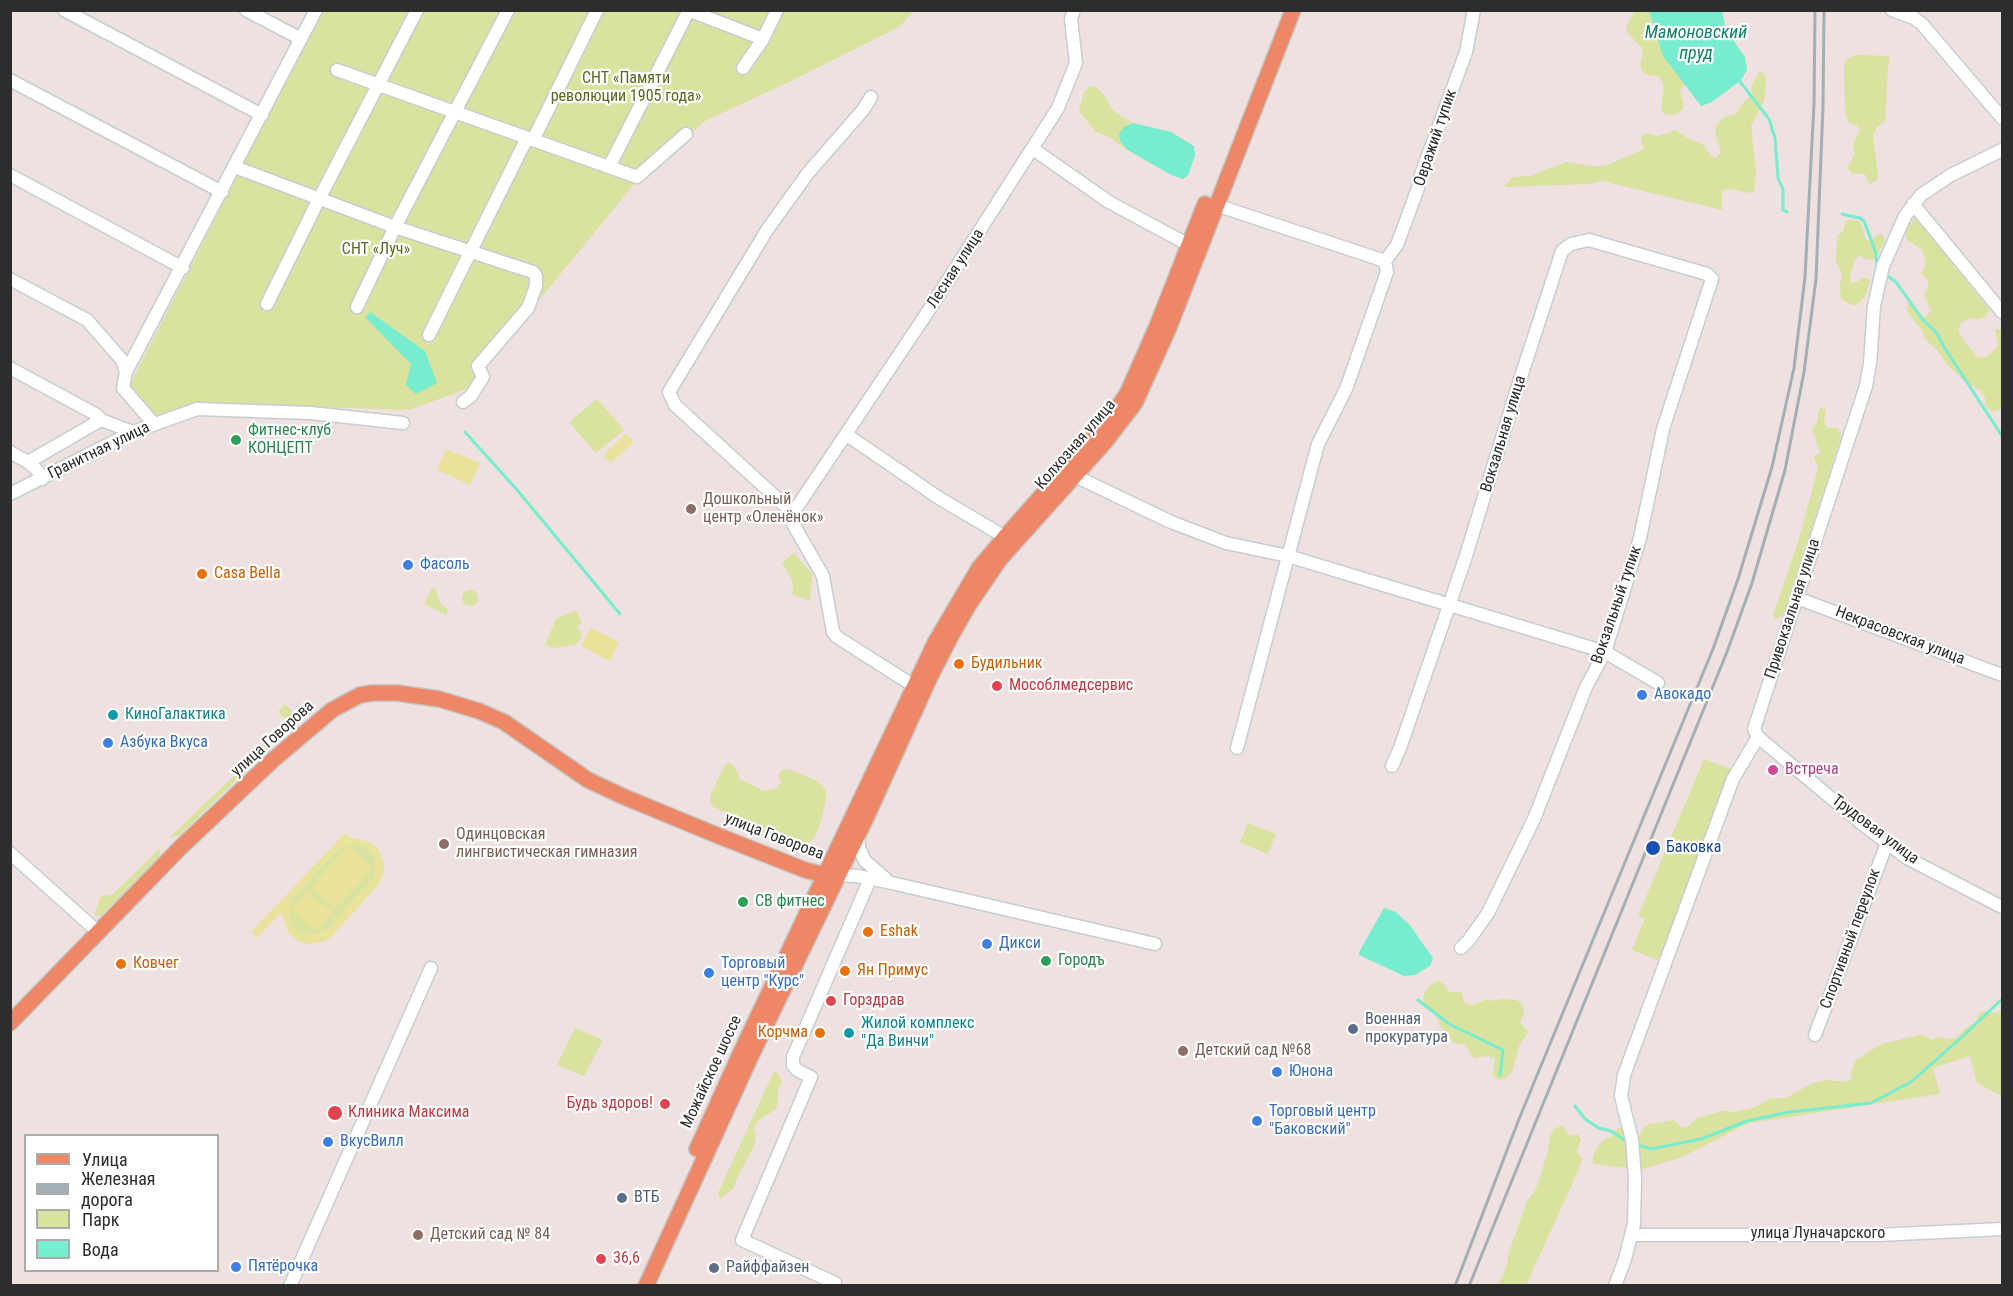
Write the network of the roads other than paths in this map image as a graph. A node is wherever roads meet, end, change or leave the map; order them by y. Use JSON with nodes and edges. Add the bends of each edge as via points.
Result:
{"nodes":[{"id":1,"x":64,"y":10,"type":"edge"},
{"id":2,"x":246,"y":10,"type":"edge"},
{"id":3,"x":316,"y":10,"type":"edge"},
{"id":4,"x":417,"y":10,"type":"edge"},
{"id":5,"x":508,"y":10,"type":"edge"},
{"id":6,"x":597,"y":10,"type":"edge"},
{"id":7,"x":777,"y":10,"type":"edge"},
{"id":8,"x":1074,"y":10,"type":"edge"},
{"id":9,"x":1282,"y":10,"type":"edge"},
{"id":10,"x":1293,"y":10,"type":"edge"},
{"id":11,"x":1474,"y":10,"type":"edge"},
{"id":12,"x":1892,"y":10,"type":"edge"},
{"id":13,"x":689,"y":11,"type":"edge"},
{"id":14,"x":301,"y":39,"type":"junction"},
{"id":15,"x":763,"y":39,"type":"junction"},
{"id":16,"x":743,"y":68,"type":"dead end"},
{"id":17,"x":337,"y":70,"type":"dead end"},
{"id":18,"x":10,"y":80,"type":"edge"},
{"id":19,"x":380,"y":85,"type":"junction"},
{"id":20,"x":871,"y":98,"type":"dead end"},
{"id":21,"x":454,"y":112,"type":"junction"},
{"id":22,"x":262,"y":115,"type":"junction"},
{"id":23,"x":2002,"y":118,"type":"edge"},
{"id":24,"x":686,"y":134,"type":"dead end"},
{"id":25,"x":530,"y":139,"type":"junction"},
{"id":26,"x":1033,"y":149,"type":"junction"},
{"id":27,"x":2002,"y":150,"type":"edge"},
{"id":28,"x":609,"y":166,"type":"junction"},
{"id":29,"x":240,"y":169,"type":"dead end"},
{"id":30,"x":10,"y":176,"type":"edge"},
{"id":31,"x":222,"y":192,"type":"junction"},
{"id":32,"x":319,"y":199,"type":"junction"},
{"id":33,"x":1913,"y":204,"type":"junction"},
{"id":34,"x":1216,"y":205,"type":"junction"},
{"id":35,"x":395,"y":227,"type":"junction"},
{"id":36,"x":1189,"y":245,"type":"junction"},
{"id":37,"x":470,"y":251,"type":"junction"},
{"id":38,"x":1385,"y":261,"type":"junction"},
{"id":39,"x":183,"y":268,"type":"junction"},
{"id":40,"x":1711,"y":276,"type":"joint"},
{"id":41,"x":10,"y":279,"type":"edge"},
{"id":42,"x":267,"y":304,"type":"dead end"},
{"id":43,"x":357,"y":307,"type":"dead end"},
{"id":44,"x":2002,"y":312,"type":"edge"},
{"id":45,"x":429,"y":335,"type":"dead end"},
{"id":46,"x":10,"y":368,"type":"edge"},
{"id":47,"x":126,"y":372,"type":"junction"},
{"id":48,"x":463,"y":402,"type":"dead end"},
{"id":49,"x":101,"y":420,"type":"junction"},
{"id":50,"x":403,"y":423,"type":"dead end"},
{"id":51,"x":154,"y":424,"type":"junction"},
{"id":52,"x":133,"y":432,"type":"junction"},
{"id":53,"x":847,"y":435,"type":"junction"},
{"id":54,"x":10,"y":452,"type":"edge"},
{"id":55,"x":28,"y":462,"type":"junction"},
{"id":56,"x":1075,"y":476,"type":"junction"},
{"id":57,"x":42,"y":479,"type":"junction"},
{"id":58,"x":10,"y":494,"type":"edge"},
{"id":59,"x":793,"y":513,"type":"junction"},
{"id":60,"x":1005,"y":537,"type":"junction"},
{"id":61,"x":1288,"y":556,"type":"junction"},
{"id":62,"x":1797,"y":598,"type":"junction"},
{"id":63,"x":1450,"y":604,"type":"junction"},
{"id":64,"x":1605,"y":652,"type":"junction"},
{"id":65,"x":2002,"y":675,"type":"edge"},
{"id":66,"x":1658,"y":683,"type":"dead end"},
{"id":67,"x":914,"y":686,"type":"junction"},
{"id":68,"x":1758,"y":737,"type":"junction"},
{"id":69,"x":1237,"y":748,"type":"dead end"},
{"id":70,"x":1392,"y":766,"type":"dead end"},
{"id":71,"x":858,"y":835,"type":"junction"},
{"id":72,"x":1887,"y":843,"type":"junction"},
{"id":73,"x":10,"y":853,"type":"edge"},
{"id":74,"x":832,"y":876,"type":"junction"},
{"id":75,"x":870,"y":879,"type":"junction"},
{"id":76,"x":892,"y":883,"type":"junction"},
{"id":77,"x":2002,"y":907,"type":"edge"},
{"id":78,"x":98,"y":932,"type":"junction"},
{"id":79,"x":1155,"y":944,"type":"dead end"},
{"id":80,"x":1461,"y":948,"type":"dead end"},
{"id":81,"x":431,"y":968,"type":"dead end"},
{"id":82,"x":13,"y":1015,"type":"edge"},
{"id":83,"x":1815,"y":1035,"type":"dead end"},
{"id":84,"x":2002,"y":1229,"type":"edge"},
{"id":85,"x":1633,"y":1235,"type":"junction"},
{"id":86,"x":290,"y":1286,"type":"edge"},
{"id":87,"x":635,"y":1286,"type":"edge"},
{"id":88,"x":646,"y":1286,"type":"edge"},
{"id":89,"x":834,"y":1286,"type":"edge"},
{"id":90,"x":1615,"y":1286,"type":"edge"}],
"edges":[{"from":1,"to":22,"type":"street"},
{"from":2,"to":14,"type":"street"},
{"from":3,"to":14,"type":"street"},
{"from":4,"to":19,"type":"street"},
{"from":5,"to":21,"type":"street"},
{"from":6,"to":25,"type":"street"},
{"from":7,"to":15,"type":"street"},
{"from":8,"to":26,"type":"street","name":"Лесная улица","via":[[1071,19],[1076,63],[1058,108]]},
{"from":9,"to":36,"type":"main road","name":"Колхозная улица"},
{"from":10,"to":34,"type":"main road","name":"Колхозная улица"},
{"from":11,"to":38,"type":"street","name":"Овражий тупик","via":[[1466,52],[1418,188],[1396,245]]},
{"from":12,"to":23,"type":"street","via":[[1922,24]]},
{"from":13,"to":15,"type":"street"},
{"from":13,"to":28,"type":"street"},
{"from":14,"to":22,"type":"street"},
{"from":15,"to":16,"type":"street"},
{"from":17,"to":19,"type":"street"},
{"from":18,"to":31,"type":"street"},
{"from":19,"to":21,"type":"street"},
{"from":19,"to":32,"type":"street"},
{"from":20,"to":59,"type":"street","via":[[808,173],[767,230],[669,392],[675,405]]},
{"from":21,"to":25,"type":"street"},
{"from":21,"to":35,"type":"street"},
{"from":22,"to":31,"type":"street"},
{"from":24,"to":28,"type":"street","via":[[637,177]]},
{"from":25,"to":28,"type":"street"},
{"from":25,"to":37,"type":"street"},
{"from":26,"to":36,"type":"street","via":[[1109,202]]},
{"from":26,"to":53,"type":"street","name":"Лесная улица"},
{"from":27,"to":33,"type":"street","name":"Привокзальная улица","via":[[1951,175]]},
{"from":29,"to":32,"type":"street"},
{"from":30,"to":39,"type":"street"},
{"from":31,"to":39,"type":"street"},
{"from":32,"to":35,"type":"street"},
{"from":32,"to":42,"type":"street"},
{"from":33,"to":44,"type":"street"},
{"from":33,"to":62,"type":"street","name":"Привокзальная улица","via":[[1878,280],[1866,386]]},
{"from":34,"to":38,"type":"street"},
{"from":34,"to":56,"type":"main road","name":"Колхозная улица","via":[[1135,403]]},
{"from":35,"to":37,"type":"street"},
{"from":35,"to":43,"type":"street"},
{"from":36,"to":60,"type":"main road","name":"Колхозная улица","via":[[1140,368],[1117,410]]},
{"from":37,"to":45,"type":"street"},
{"from":37,"to":48,"type":"street","via":[[533,272],[536,286],[528,308],[478,366],[483,377]]},
{"from":38,"to":61,"type":"street","via":[[1387,272],[1346,389],[1318,444]]},
{"from":39,"to":47,"type":"street"},
{"from":40,"to":63,"type":"street","name":"Вокзальная улица","via":[[1589,240],[1562,250]]},
{"from":40,"to":64,"type":"street","name":"Вокзальный тупик","via":[[1663,429],[1640,538]]},
{"from":41,"to":47,"type":"street","via":[[87,320],[122,360]]},
{"from":46,"to":49,"type":"street"},
{"from":47,"to":51,"type":"street","via":[[123,388]]},
{"from":49,"to":52,"type":"street"},
{"from":49,"to":55,"type":"street"},
{"from":50,"to":51,"type":"street","name":"Гранитная улица","via":[[311,413],[197,409]]},
{"from":51,"to":52,"type":"street","name":"Гранитная улица"},
{"from":52,"to":57,"type":"street","name":"Гранитная улица"},
{"from":53,"to":59,"type":"street","name":"Лесная улица"},
{"from":53,"to":60,"type":"street","via":[[939,498]]},
{"from":54,"to":55,"type":"street"},
{"from":55,"to":57,"type":"street"},
{"from":56,"to":61,"type":"street","via":[[1171,522],[1226,543]]},
{"from":56,"to":71,"type":"main road","name":"Колхозная улица","via":[[1000,560],[968,606],[930,677]]},
{"from":57,"to":58,"type":"street","name":"Гранитная улица"},
{"from":59,"to":67,"type":"street","via":[[793,524],[823,576],[837,638]]},
{"from":60,"to":67,"type":"main road","name":"Колхозная улица","via":[[959,600]]},
{"from":61,"to":63,"type":"street"},
{"from":61,"to":69,"type":"street"},
{"from":62,"to":65,"type":"street","name":"Некрасовская улица"},
{"from":62,"to":68,"type":"street","name":"Привокзальная улица","via":[[1755,724]]},
{"from":63,"to":64,"type":"street"},
{"from":63,"to":70,"type":"street","name":"Вокзальная улица"},
{"from":64,"to":66,"type":"street"},
{"from":64,"to":80,"type":"street","name":"Вокзальный тупик","via":[[1586,687],[1529,829],[1488,913]]},
{"from":67,"to":74,"type":"main road","name":"Колхозная улица"},
{"from":68,"to":72,"type":"street","name":"Трудовая улица"},
{"from":68,"to":85,"type":"street","name":"Привокзальная улица","via":[[1733,779],[1622,1085],[1635,1178]]},
{"from":71,"to":74,"type":"main road","name":"Колхозная улица"},
{"from":71,"to":76,"type":"street","via":[[865,861]]},
{"from":72,"to":77,"type":"street","name":"Трудовая улица","via":[[1907,858]]},
{"from":72,"to":83,"type":"street","name":"Спортивный переулок"},
{"from":73,"to":78,"type":"street"},
{"from":74,"to":75,"type":"street"},
{"from":74,"to":78,"type":"main road","name":"улица Говорова","via":[[805,870],[622,796],[588,780],[504,722],[479,711],[439,699],[372,693],[344,703],[310,727]]},
{"from":74,"to":87,"type":"main road","name":"Можайское шоссе","via":[[741,1052]]},
{"from":74,"to":88,"type":"main road","name":"Можайское шоссе"},
{"from":75,"to":76,"type":"street"},
{"from":75,"to":89,"type":"street","via":[[793,1057],[797,1070],[811,1077],[742,1240],[835,1283]]},
{"from":76,"to":79,"type":"street"},
{"from":78,"to":82,"type":"main road","name":"улица Говорова"},
{"from":81,"to":86,"type":"street"},
{"from":84,"to":85,"type":"street","name":"улица Луначарского","via":[[1878,1235]]},
{"from":85,"to":90,"type":"street","name":"Привокзальная улица"}]}
